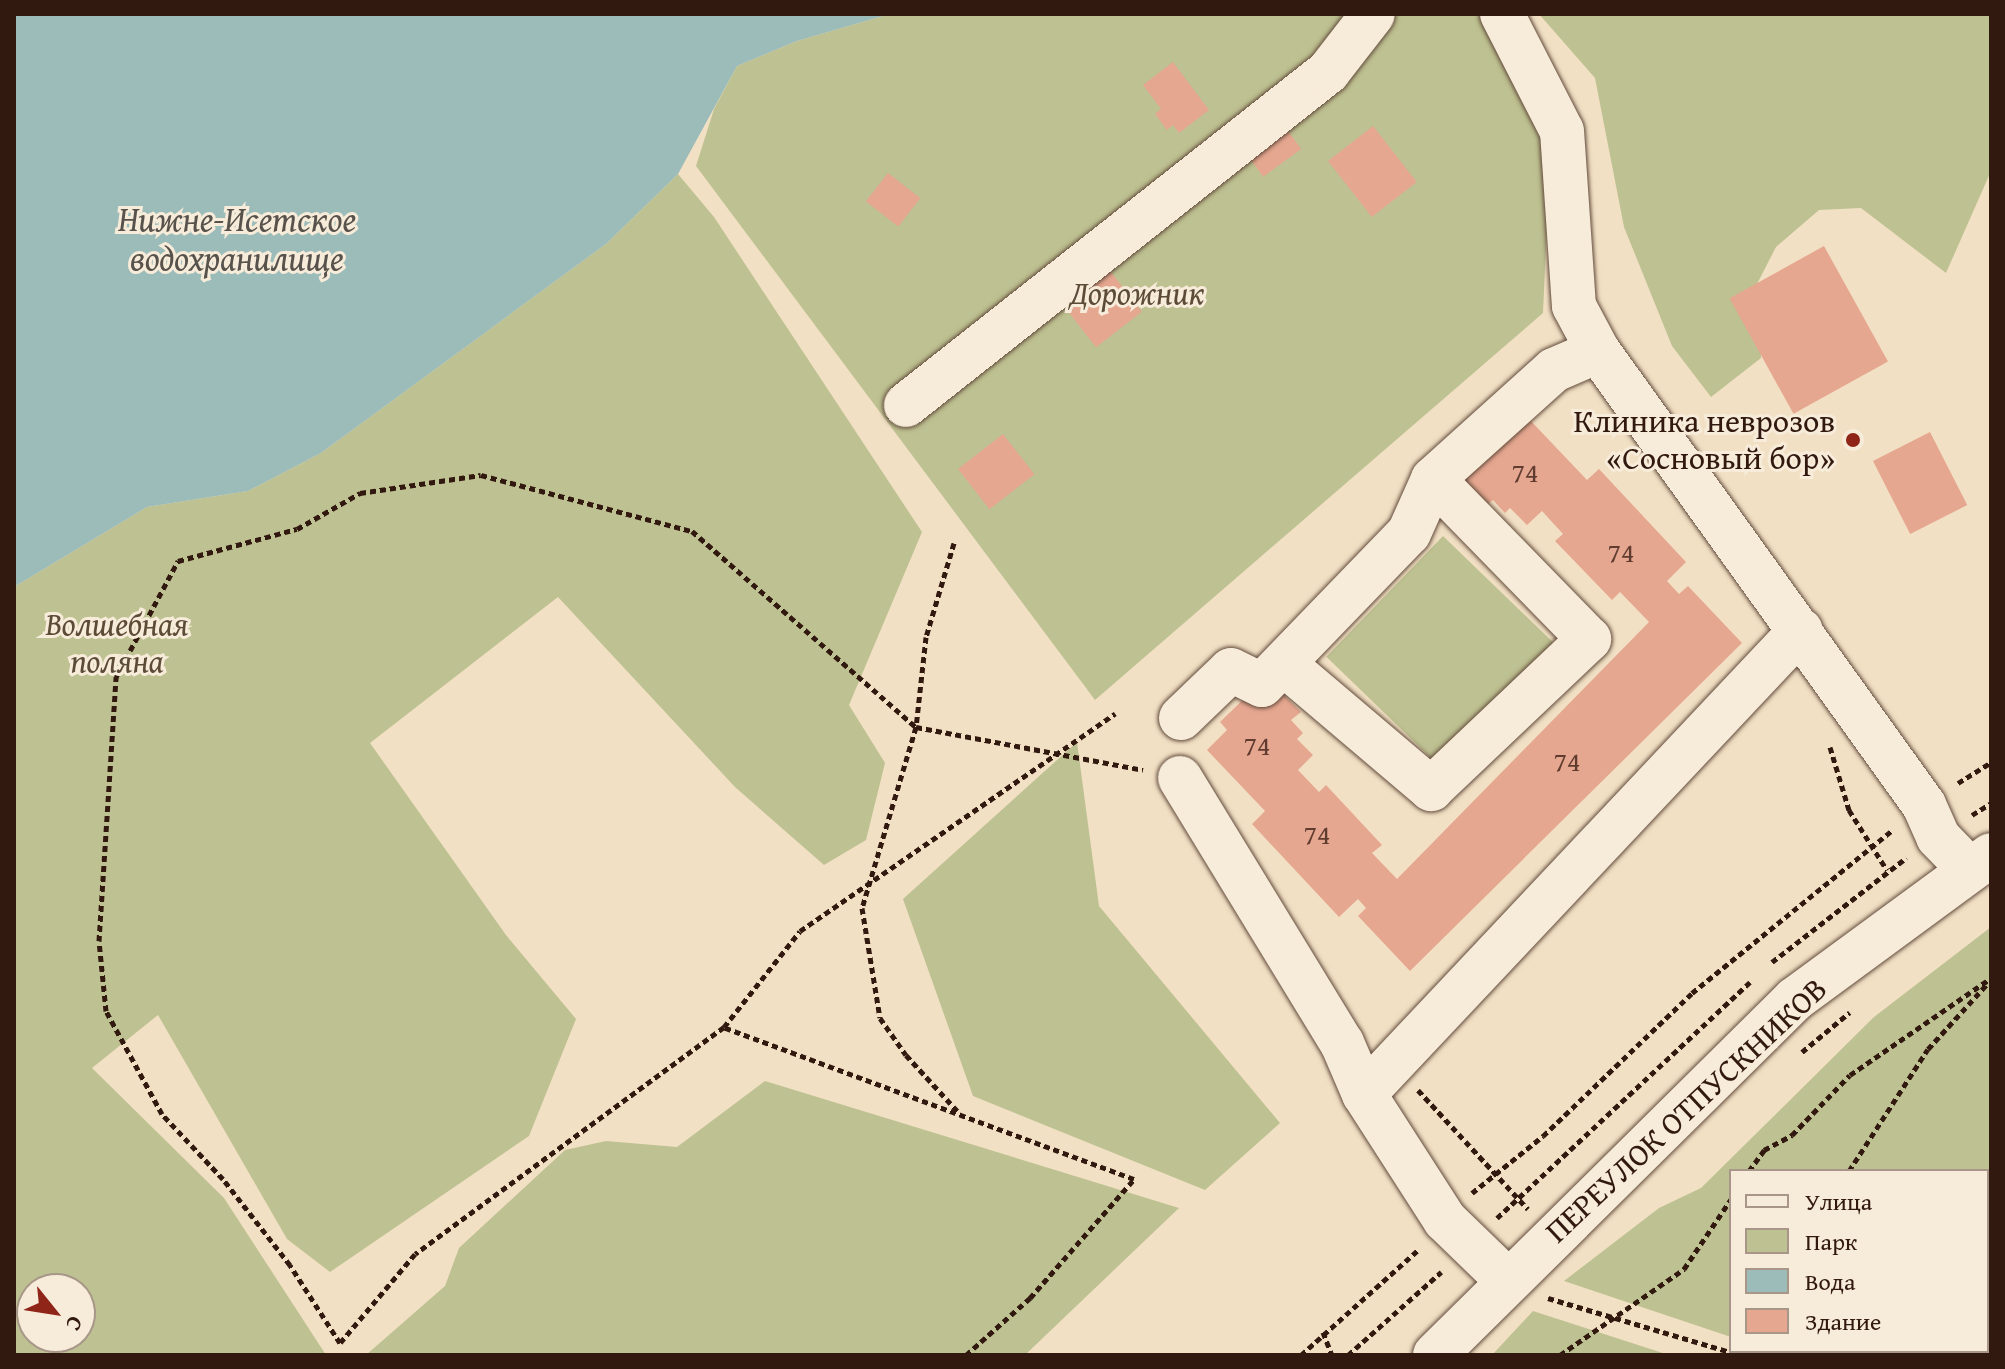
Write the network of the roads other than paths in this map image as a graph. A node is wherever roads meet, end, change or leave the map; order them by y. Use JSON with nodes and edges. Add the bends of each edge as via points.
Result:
{"nodes":[{"id":1,"x":1373,"y":14,"type":"edge"},
{"id":2,"x":1502,"y":14,"type":"edge"},
{"id":3,"x":1598,"y":351,"type":"junction"},
{"id":4,"x":906,"y":405,"type":"dead end"},
{"id":5,"x":1433,"y":479,"type":"junction"},
{"id":6,"x":1801,"y":630,"type":"junction"},
{"id":7,"x":1285,"y":665,"type":"junction"},
{"id":8,"x":1181,"y":718,"type":"dead end"},
{"id":9,"x":1180,"y":778,"type":"road end"},
{"id":10,"x":1980,"y":863,"type":"edge"},
{"id":11,"x":1364,"y":1094,"type":"junction"},
{"id":12,"x":1507,"y":1280,"type":"junction"},
{"id":13,"x":1435,"y":1355,"type":"edge"}],
"edges":[{"from":1,"to":4,"type":"street","via":[[1328,72]]},
{"from":2,"to":3,"type":"street","via":[[1562,131],[1574,306]]},
{"from":3,"to":5,"type":"street","via":[[1554,370]]},
{"from":3,"to":6,"type":"street"},
{"from":5,"to":7,"type":"street","via":[[1409,533]]},
{"from":5,"to":7,"type":"street","via":[[1589,639],[1431,789]]},
{"from":6,"to":10,"type":"street","via":[[1924,805],[1938,837]]},
{"from":6,"to":11,"type":"street"},
{"from":7,"to":8,"type":"street","via":[[1262,685],[1231,670]]},
{"from":9,"to":11,"type":"street","via":[[1342,1043]]},
{"from":10,"to":12,"type":"street","name":"ПЕРЕУЛОК ОТПУСКНИКОВ","via":[[1795,999]]},
{"from":11,"to":12,"type":"street","via":[[1445,1220]]},
{"from":12,"to":13,"type":"street","name":"ПЕРЕУЛОК ОТПУСКНИКОВ"}]}
